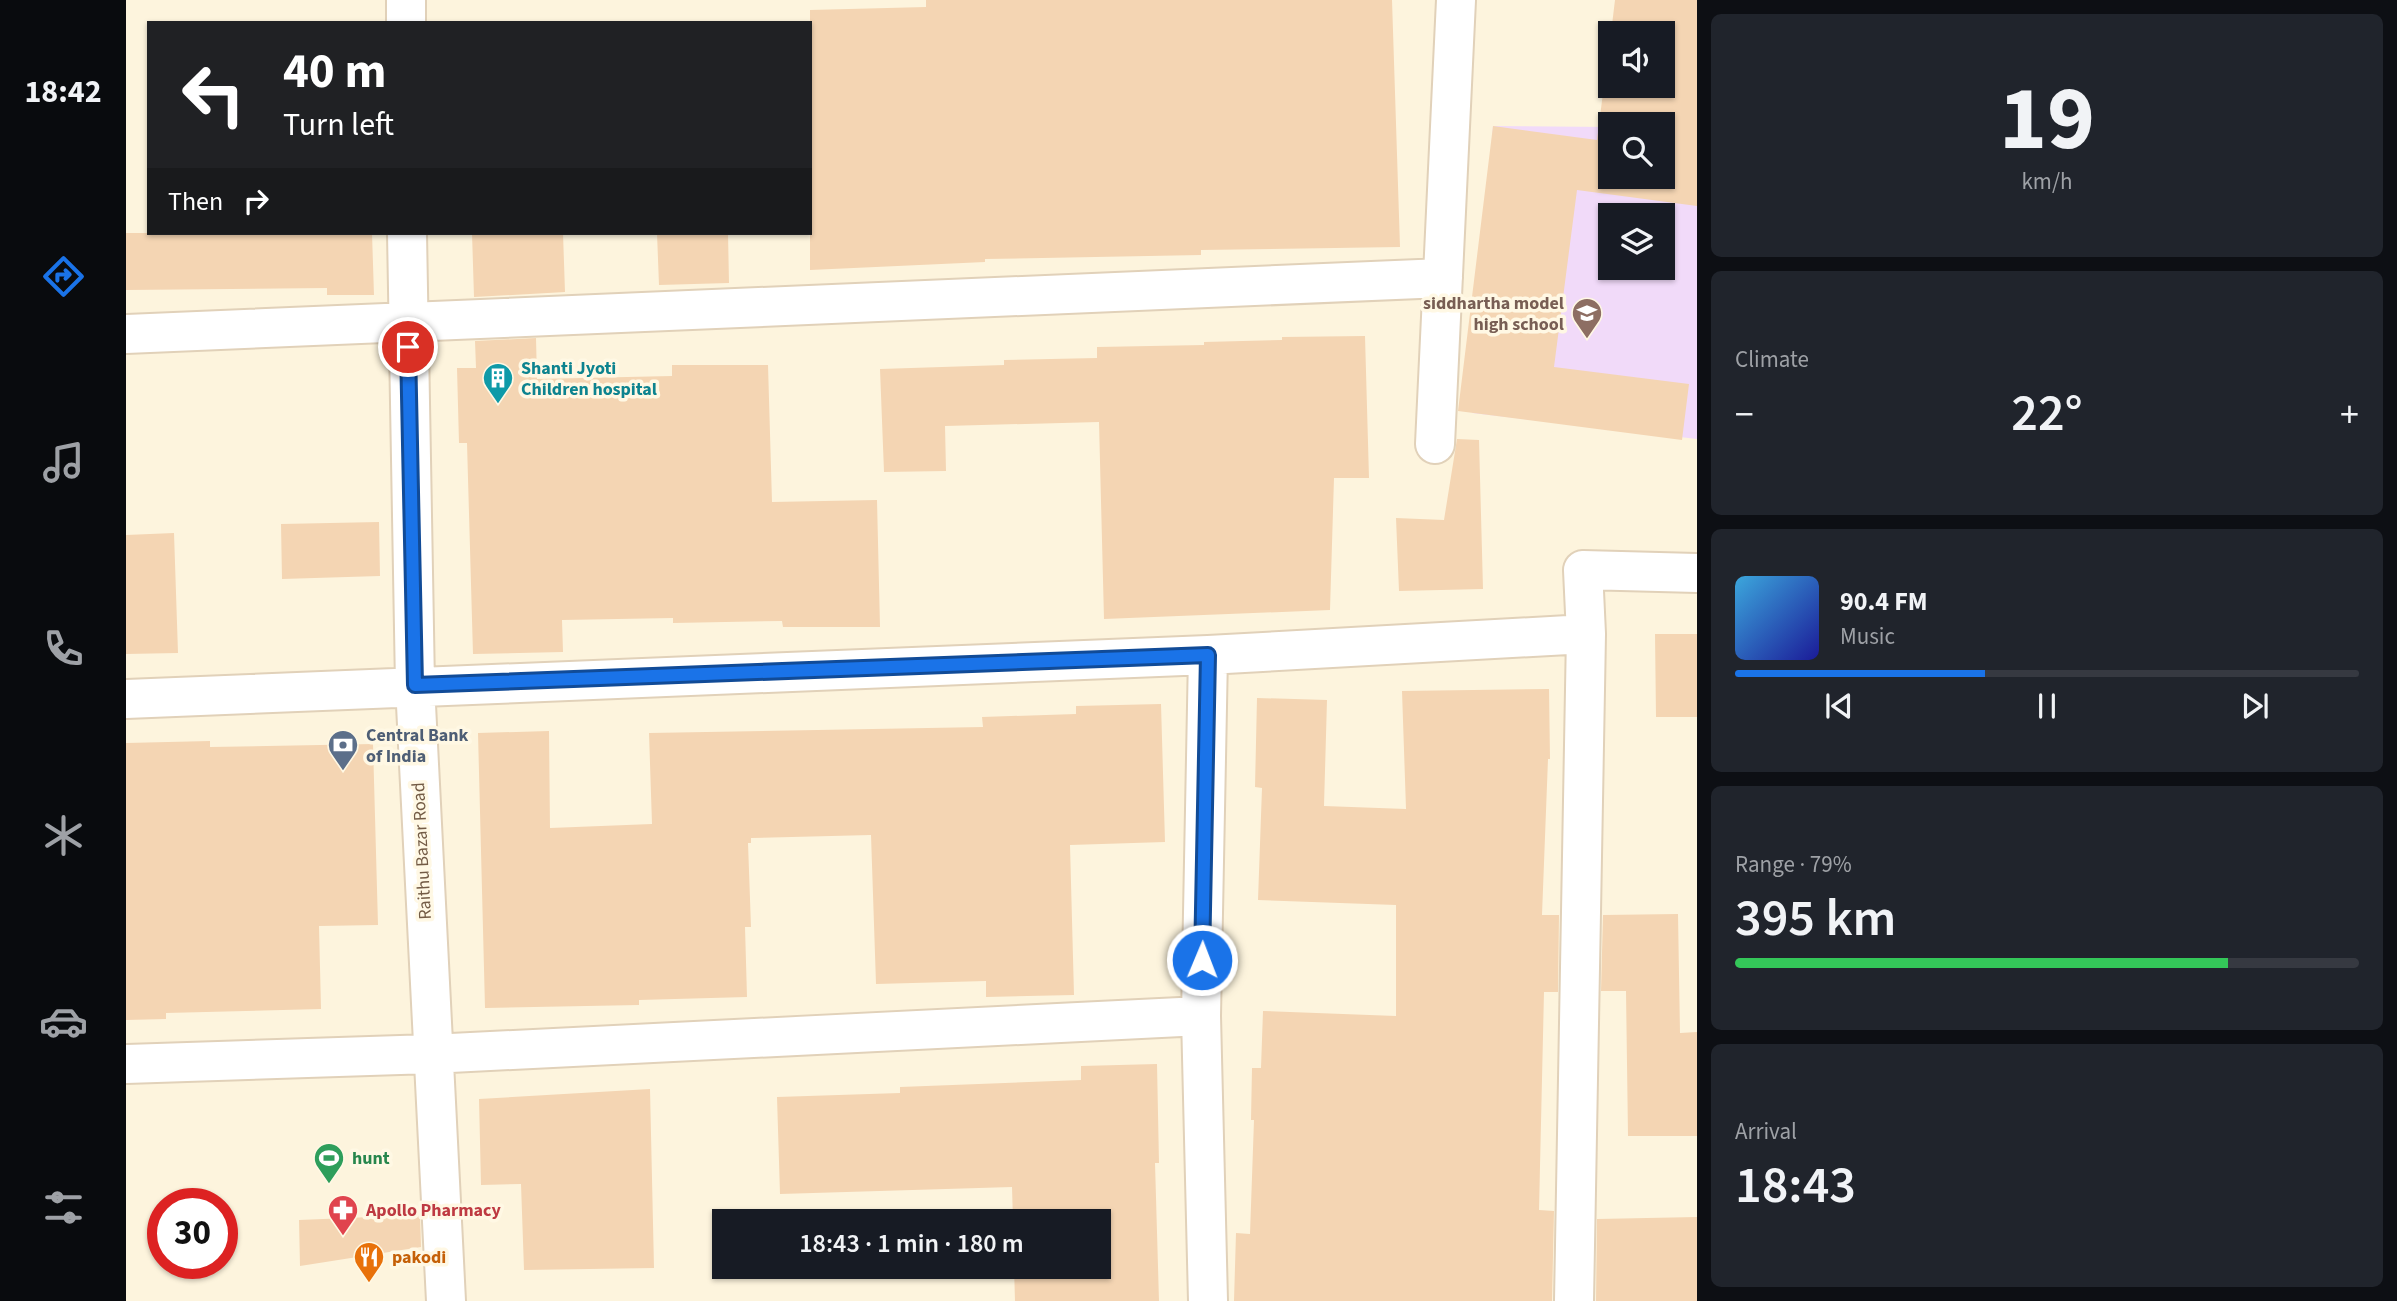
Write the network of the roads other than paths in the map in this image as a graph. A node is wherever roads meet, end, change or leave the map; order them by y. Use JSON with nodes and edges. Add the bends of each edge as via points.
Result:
{"nodes":[{"id":1,"x":406,"y":0,"type":"edge"},
{"id":2,"x":1456,"y":0,"type":"edge"},
{"id":3,"x":406,"y":21,"type":"edge"},
{"id":4,"x":407,"y":235,"type":"edge"},
{"id":5,"x":1443,"y":278,"type":"junction"},
{"id":6,"x":408,"y":321,"type":"junction"},
{"id":7,"x":126,"y":334,"type":"edge"},
{"id":8,"x":1435,"y":444,"type":"dead end"},
{"id":9,"x":1697,"y":573,"type":"edge"},
{"id":10,"x":1586,"y":634,"type":"junction"},
{"id":11,"x":1208,"y":655,"type":"junction"},
{"id":12,"x":415,"y":685,"type":"junction"},
{"id":13,"x":126,"y":699,"type":"edge"},
{"id":14,"x":1201,"y":1016,"type":"junction"},
{"id":15,"x":431,"y":1054,"type":"junction"},
{"id":16,"x":126,"y":1064,"type":"edge"},
{"id":17,"x":446,"y":1301,"type":"edge"},
{"id":18,"x":1208,"y":1301,"type":"edge"},
{"id":19,"x":1574,"y":1301,"type":"edge"}],
"edges":[{"from":1,"to":3,"type":"street"},
{"from":2,"to":5,"type":"street"},
{"from":4,"to":6,"type":"street","name":"Raithu Bazar Road"},
{"from":5,"to":6,"type":"street"},
{"from":5,"to":8,"type":"street"},
{"from":6,"to":7,"type":"street"},
{"from":6,"to":12,"type":"street","name":"Raithu Bazar Road"},
{"from":9,"to":10,"type":"street","via":[[1583,570]]},
{"from":10,"to":11,"type":"street"},
{"from":10,"to":19,"type":"street"},
{"from":11,"to":12,"type":"street"},
{"from":11,"to":14,"type":"street"},
{"from":12,"to":13,"type":"street"},
{"from":12,"to":15,"type":"street","name":"Raithu Bazar Road"},
{"from":14,"to":15,"type":"street"},
{"from":14,"to":18,"type":"street"},
{"from":15,"to":16,"type":"street"},
{"from":15,"to":17,"type":"street","name":"Raithu Bazar Road"}]}
